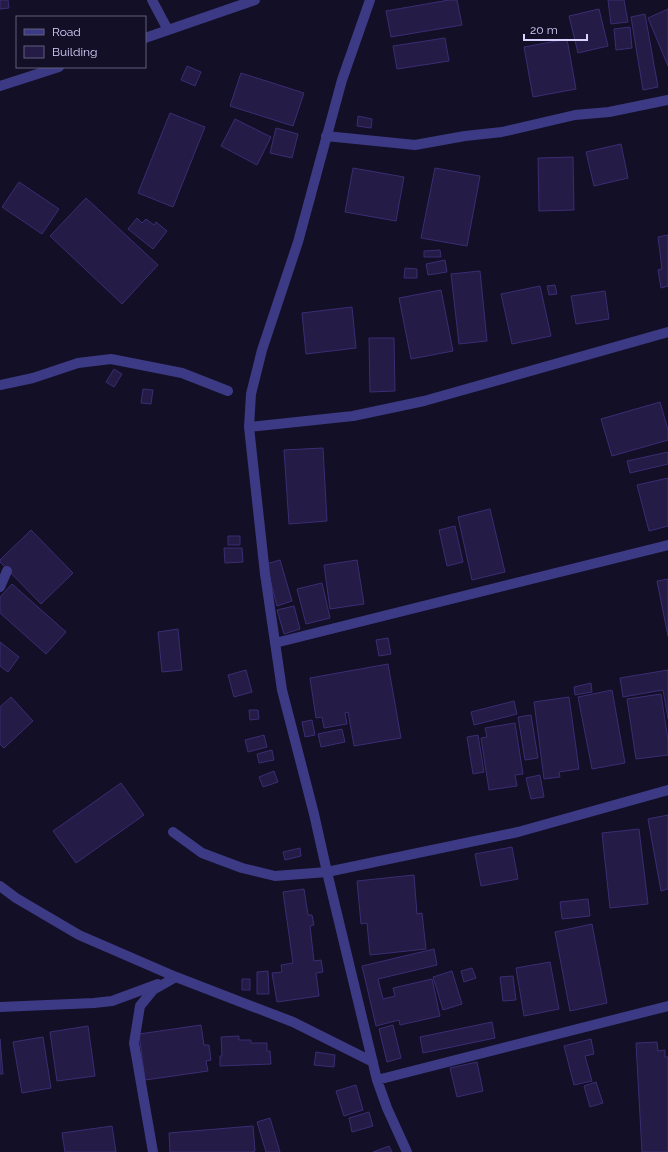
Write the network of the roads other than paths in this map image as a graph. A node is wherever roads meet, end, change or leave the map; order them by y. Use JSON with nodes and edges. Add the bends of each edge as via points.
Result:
{"nodes":[{"id":1,"x":152,"y":0,"type":"edge"},
{"id":2,"x":255,"y":0,"type":"edge"},
{"id":3,"x":370,"y":0,"type":"edge"},
{"id":4,"x":168,"y":30,"type":"junction"},
{"id":5,"x":146,"y":38,"type":"edge"},
{"id":6,"x":56,"y":68,"type":"edge"},
{"id":7,"x":0,"y":86,"type":"edge"},
{"id":8,"x":668,"y":100,"type":"edge"},
{"id":9,"x":326,"y":136,"type":"junction"},
{"id":10,"x":668,"y":332,"type":"edge"},
{"id":11,"x":0,"y":385,"type":"edge"},
{"id":12,"x":228,"y":391,"type":"dead end"},
{"id":13,"x":248,"y":427,"type":"junction"},
{"id":14,"x":668,"y":545,"type":"edge"},
{"id":15,"x":7,"y":571,"type":"dead end"},
{"id":16,"x":0,"y":587,"type":"edge"},
{"id":17,"x":275,"y":643,"type":"junction"},
{"id":18,"x":668,"y":790,"type":"edge"},
{"id":19,"x":173,"y":832,"type":"dead end"},
{"id":20,"x":327,"y":872,"type":"junction"},
{"id":21,"x":0,"y":886,"type":"edge"},
{"id":22,"x":176,"y":977,"type":"junction"},
{"id":23,"x":668,"y":1006,"type":"edge"},
{"id":24,"x":0,"y":1007,"type":"edge"},
{"id":25,"x":373,"y":1062,"type":"junction"},
{"id":26,"x":377,"y":1080,"type":"junction"},
{"id":27,"x":153,"y":1152,"type":"edge"},
{"id":28,"x":407,"y":1152,"type":"edge"}],
"edges":[{"from":1,"to":4,"type":"street"},
{"from":2,"to":4,"type":"street"},
{"from":3,"to":9,"type":"street","via":[[342,80]]},
{"from":4,"to":5,"type":"street"},
{"from":6,"to":7,"type":"street"},
{"from":8,"to":9,"type":"street","via":[[609,112],[575,115],[502,132],[415,145]]},
{"from":9,"to":13,"type":"street","via":[[298,242],[262,350],[251,394]]},
{"from":10,"to":13,"type":"street","via":[[424,401],[353,416]]},
{"from":11,"to":12,"type":"street","via":[[33,378],[78,362],[111,359],[182,373]]},
{"from":13,"to":17,"type":"street"},
{"from":14,"to":17,"type":"street"},
{"from":15,"to":16,"type":"street"},
{"from":17,"to":20,"type":"street","via":[[282,690]]},
{"from":18,"to":20,"type":"street","via":[[518,832]]},
{"from":19,"to":20,"type":"street","via":[[202,853],[242,868],[275,876]]},
{"from":20,"to":25,"type":"street"},
{"from":21,"to":22,"type":"street","via":[[79,935]]},
{"from":22,"to":24,"type":"street","via":[[112,1001],[94,1004]]},
{"from":22,"to":25,"type":"street","via":[[293,1022]]},
{"from":22,"to":27,"type":"street","via":[[153,990],[140,1006],[134,1043]]},
{"from":23,"to":26,"type":"street"},
{"from":25,"to":26,"type":"street"},
{"from":26,"to":28,"type":"street"}]}
